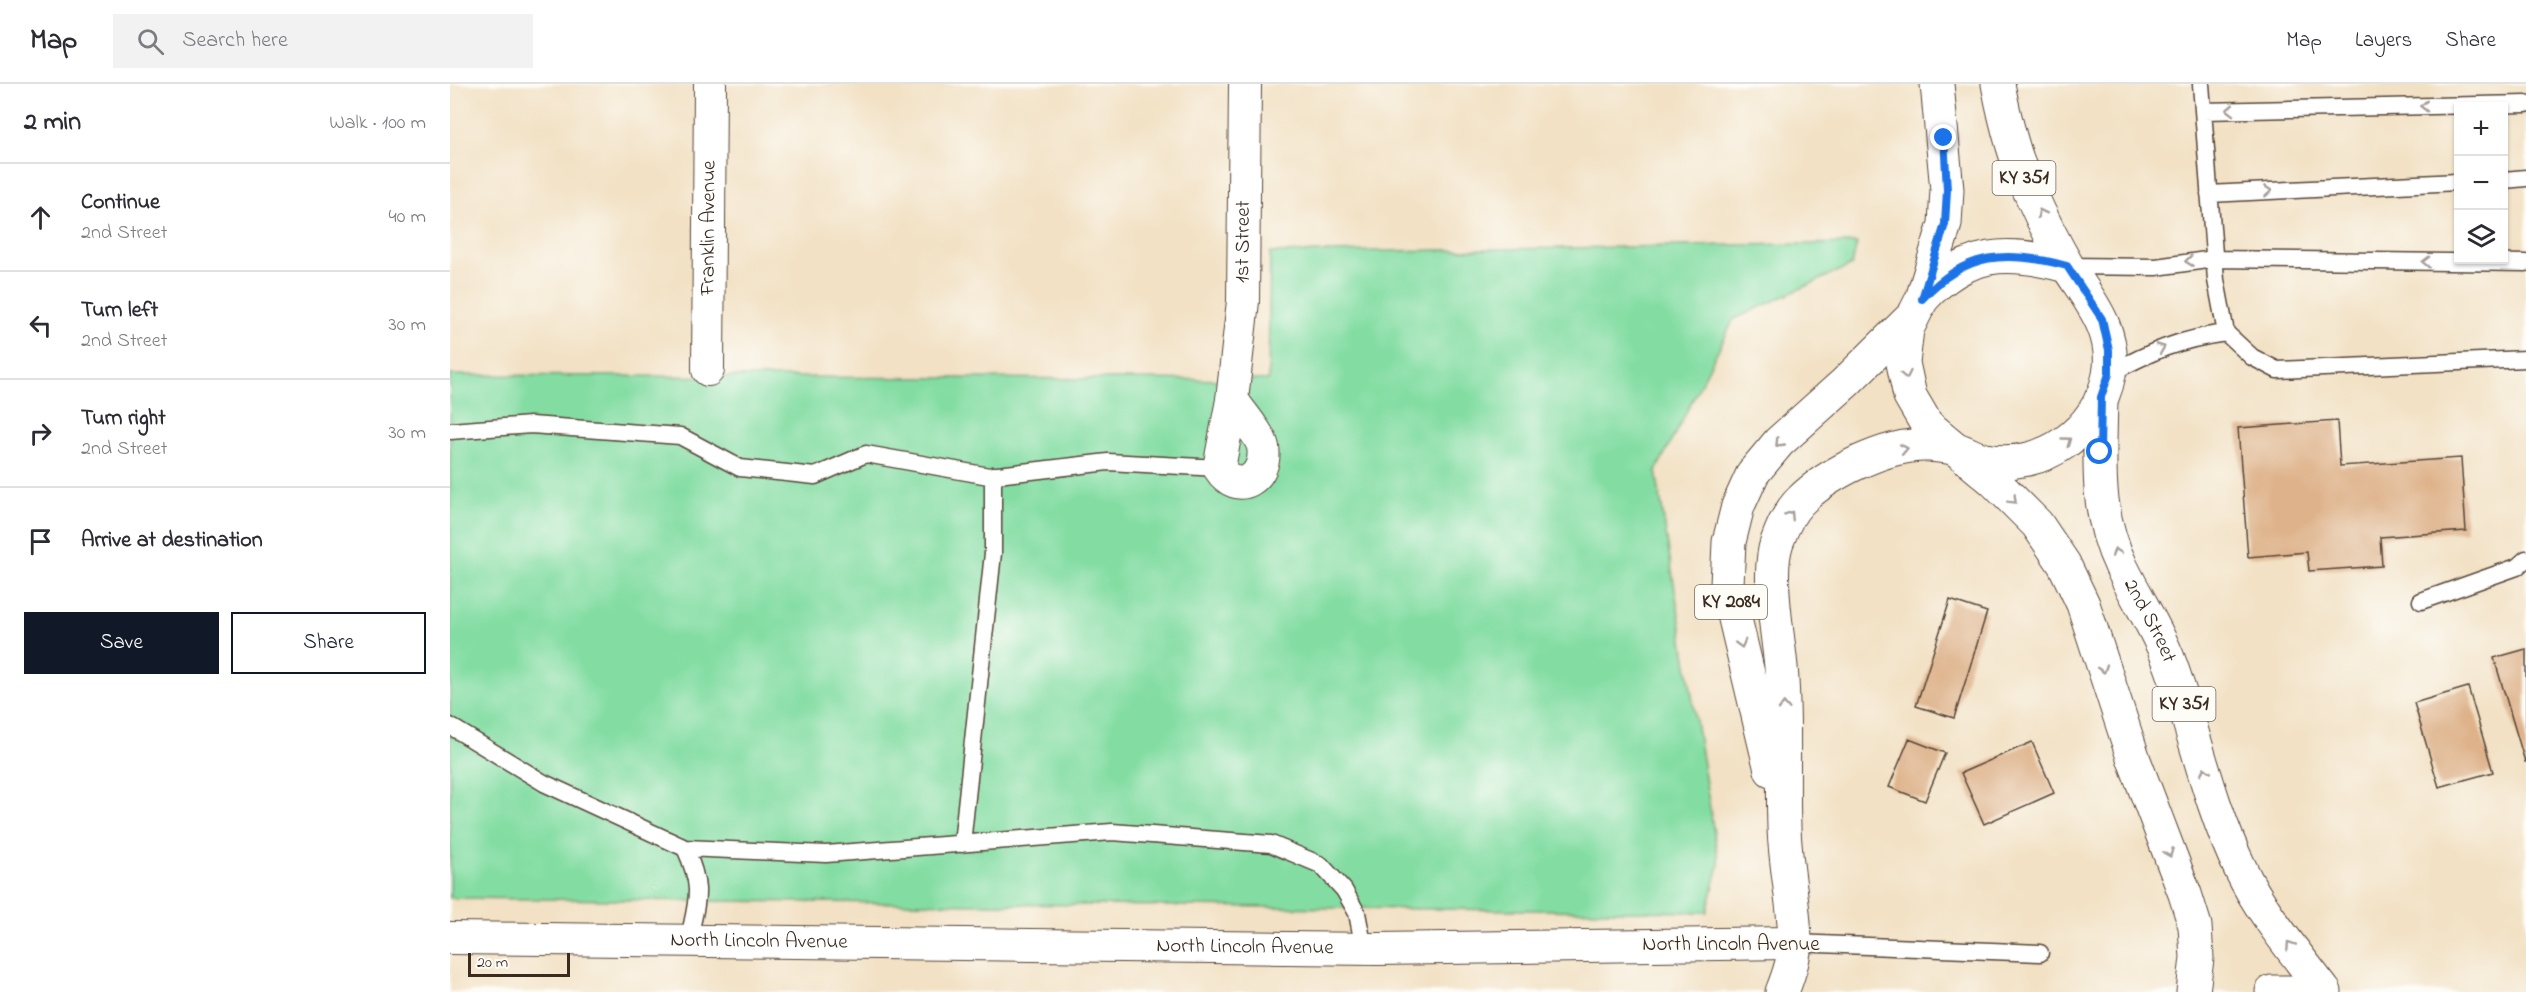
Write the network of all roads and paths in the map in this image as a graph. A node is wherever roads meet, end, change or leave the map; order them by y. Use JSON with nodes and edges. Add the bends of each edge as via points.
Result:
{"nodes":[{"id":1,"x":710,"y":84,"type":"edge"},
{"id":2,"x":1245,"y":84,"type":"edge"},
{"id":3,"x":1937,"y":84,"type":"edge"},
{"id":4,"x":1998,"y":84,"type":"edge"},
{"id":5,"x":2201,"y":84,"type":"edge"},
{"id":6,"x":2525,"y":104,"type":"edge"},
{"id":7,"x":2203,"y":111,"type":"junction"},
{"id":8,"x":2526,"y":121,"type":"edge"},
{"id":9,"x":2526,"y":178,"type":"edge"},
{"id":10,"x":2508,"y":180,"type":"edge"},
{"id":11,"x":2454,"y":182,"type":"edge"},
{"id":12,"x":2210,"y":194,"type":"junction"},
{"id":13,"x":2214,"y":259,"type":"junction"},
{"id":14,"x":2526,"y":263,"type":"edge"},
{"id":15,"x":2067,"y":266,"type":"junction"},
{"id":16,"x":1919,"y":307,"type":"junction"},
{"id":17,"x":2226,"y":333,"type":"junction"},
{"id":18,"x":2526,"y":360,"type":"edge"},
{"id":19,"x":708,"y":370,"type":"dead end"},
{"id":20,"x":2105,"y":386,"type":"junction"},
{"id":21,"x":1232,"y":400,"type":"junction"},
{"id":22,"x":450,"y":431,"type":"edge"},
{"id":23,"x":1953,"y":448,"type":"junction"},
{"id":24,"x":1219,"y":468,"type":"junction"},
{"id":25,"x":993,"y":475,"type":"junction"},
{"id":26,"x":2526,"y":559,"type":"edge"},
{"id":27,"x":2421,"y":601,"type":"dead end"},
{"id":28,"x":450,"y":726,"type":"edge"},
{"id":29,"x":1784,"y":828,"type":"junction"},
{"id":30,"x":962,"y":844,"type":"junction"},
{"id":31,"x":685,"y":848,"type":"junction"},
{"id":32,"x":450,"y":938,"type":"edge"},
{"id":33,"x":688,"y":943,"type":"junction"},
{"id":34,"x":1795,"y":943,"type":"junction"},
{"id":35,"x":1364,"y":949,"type":"junction"},
{"id":36,"x":2040,"y":953,"type":"dead end"},
{"id":37,"x":1782,"y":992,"type":"edge"},
{"id":38,"x":2193,"y":992,"type":"edge"},
{"id":39,"x":2272,"y":992,"type":"edge"},
{"id":40,"x":2290,"y":992,"type":"edge"},
{"id":41,"x":2325,"y":992,"type":"edge"}],
"edges":[{"from":1,"to":19,"type":"street","name":"Franklin Avenue"},
{"from":2,"to":21,"type":"street","name":"1st Street","via":[[1243,301]]},
{"from":3,"to":16,"type":"main road","number":"KY 351","via":[[1947,190],[1945,224]]},
{"from":15,"to":4,"type":"main road","name":"2nd Street","number":"KY 351","one_way":true,"via":[[2017,161]]},
{"from":5,"to":7,"type":"lane"},
{"from":6,"to":7,"type":"lane","one_way":true},
{"from":6,"to":8,"type":"lane"},
{"from":7,"to":12,"type":"lane"},
{"from":9,"to":10,"type":"lane"},
{"from":12,"to":11,"type":"lane","one_way":true},
{"from":12,"to":13,"type":"lane"},
{"from":14,"to":13,"type":"lane","one_way":true},
{"from":13,"to":15,"type":"lane","one_way":true,"via":[[2156,267]]},
{"from":13,"to":17,"type":"lane"},
{"from":15,"to":16,"type":"main road","via":[[2038,258],[1985,258],[1946,276]]},
{"from":15,"to":20,"type":"main road","name":"2nd Street","number":"KY 351","via":[[2102,319],[2109,350]]},
{"from":16,"to":23,"type":"main road","number":"KY 351","one_way":true,"via":[[1907,329],[1903,363],[1910,396],[1927,425]]},
{"from":16,"to":29,"type":"main road","number":"KY 2084","one_way":true,"via":[[1845,383],[1779,442],[1753,473],[1738,506],[1729,542],[1727,585]]},
{"from":17,"to":18,"type":"lane","via":[[2252,357],[2277,370]]},
{"from":20,"to":17,"type":"lane","one_way":true,"via":[[2169,344]]},
{"from":23,"to":20,"type":"main road","one_way":true,"via":[[1985,460],[2019,462],[2051,452],[2079,432],[2099,404]]},
{"from":41,"to":20,"type":"main road","name":"2nd Street","number":"KY 351","one_way":true,"via":[[2241,870],[2218,815],[2170,663],[2121,567],[2099,490]]},
{"from":21,"to":24,"type":"street","name":"1st Street"},
{"from":21,"to":24,"type":"street","via":[[1263,446],[1261,466],[1257,476],[1235,483],[1224,477]]},
{"from":22,"to":25,"type":"lane","via":[[531,425],[680,436],[740,468],[815,476],[866,454]]},
{"from":29,"to":23,"type":"main road","number":"KY 2084","one_way":true,"via":[[1785,707],[1775,545],[1799,502],[1832,476],[1898,450],[1925,445]]},
{"from":23,"to":38,"type":"main road","number":"KY 351","one_way":true,"via":[[1993,480],[2037,524],[2064,564],[2083,604],[2134,760],[2195,926]]},
{"from":24,"to":25,"type":"lane","via":[[1108,462]]},
{"from":25,"to":30,"type":"lane","via":[[993,553]]},
{"from":26,"to":27,"type":"lane","via":[[2517,567]]},
{"from":28,"to":31,"type":"lane","via":[[544,783]]},
{"from":29,"to":34,"type":"main road","number":"KY 2084"},
{"from":30,"to":31,"type":"lane","via":[[826,854]]},
{"from":30,"to":35,"type":"lane","via":[[1112,832],[1271,844],[1321,865],[1344,890],[1357,913]]},
{"from":31,"to":33,"type":"lane","via":[[699,888]]},
{"from":32,"to":33,"type":"street","name":"North Lincoln Avenue"},
{"from":33,"to":35,"type":"street","name":"North Lincoln Avenue"},
{"from":34,"to":35,"type":"street","name":"North Lincoln Avenue"},
{"from":34,"to":36,"type":"lane","name":"North Lincoln Avenue"},
{"from":34,"to":37,"type":"main road","number":"KY 2084"},
{"from":39,"to":40,"type":"main road"}]}
